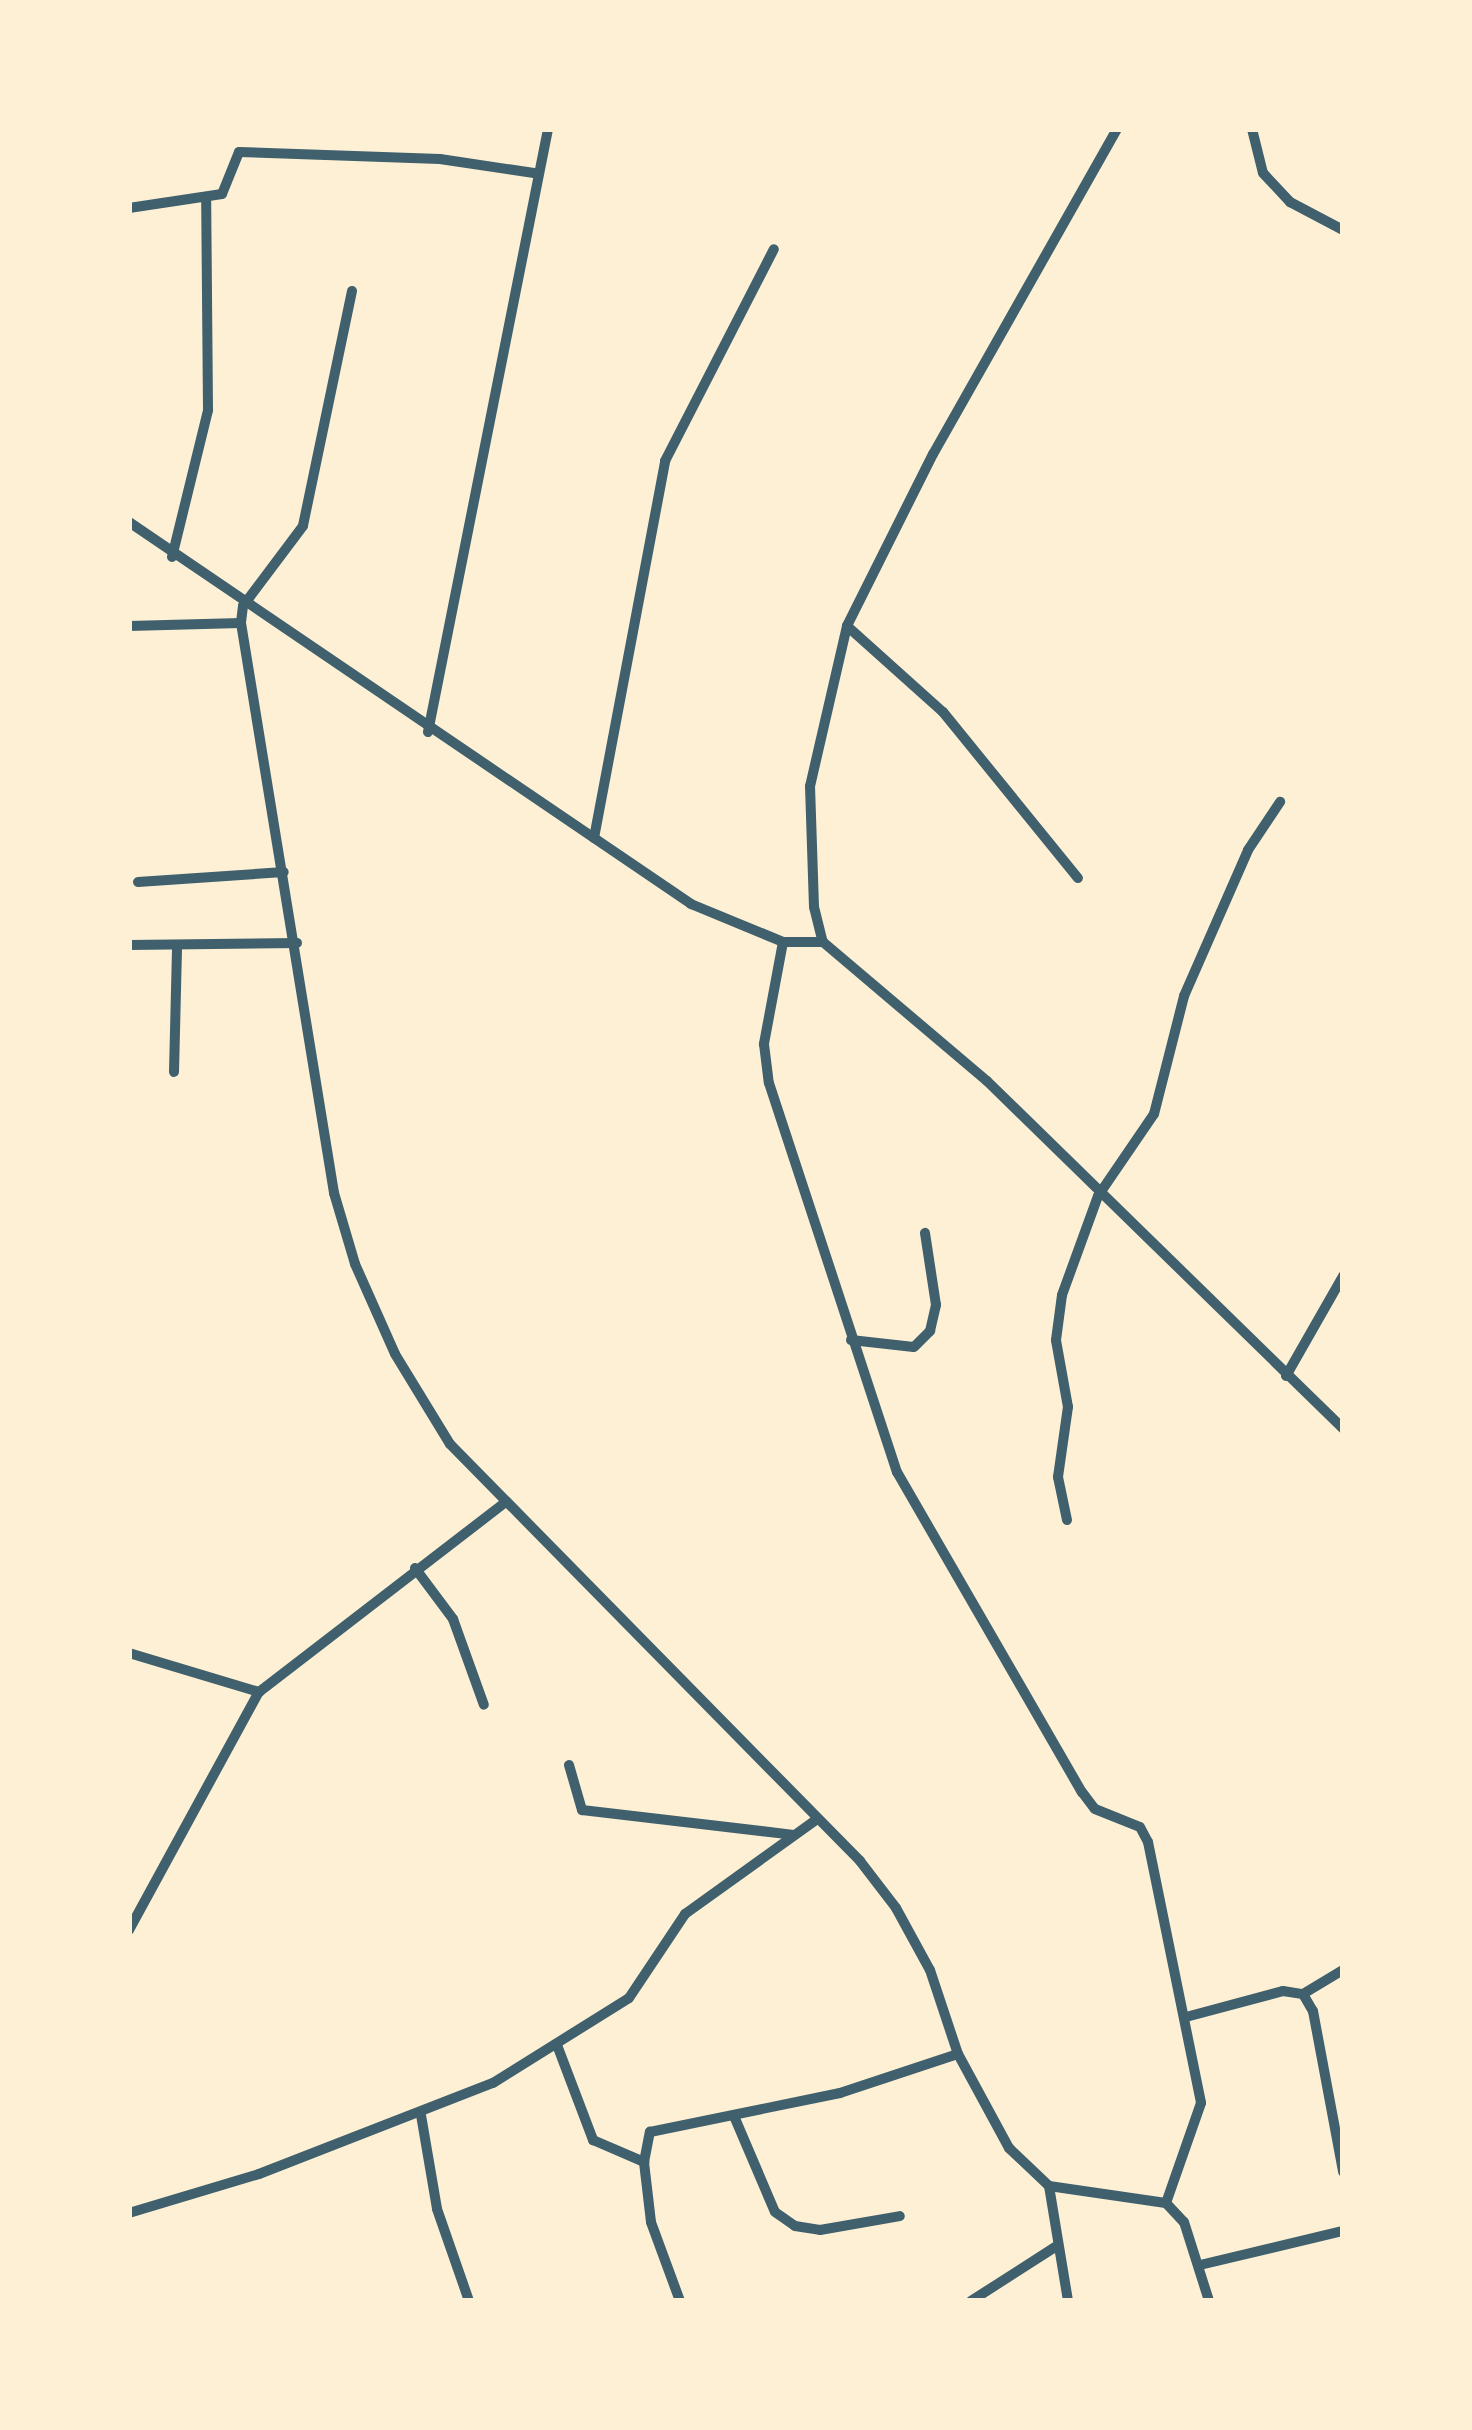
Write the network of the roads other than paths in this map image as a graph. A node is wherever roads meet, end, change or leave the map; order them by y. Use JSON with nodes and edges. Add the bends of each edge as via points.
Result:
{"nodes":[{"id":1,"x":548,"y":129,"type":"edge"},
{"id":2,"x":1117,"y":129,"type":"edge"},
{"id":3,"x":1252,"y":129,"type":"edge"},
{"id":4,"x":534,"y":173,"type":"junction"},
{"id":5,"x":206,"y":198,"type":"junction"},
{"id":6,"x":129,"y":208,"type":"edge"},
{"id":7,"x":1343,"y":230,"type":"edge"},
{"id":8,"x":774,"y":249,"type":"dead end"},
{"id":9,"x":352,"y":290,"type":"dead end"},
{"id":10,"x":129,"y":522,"type":"edge"},
{"id":11,"x":172,"y":557,"type":"junction"},
{"id":12,"x":243,"y":606,"type":"junction"},
{"id":13,"x":241,"y":623,"type":"junction"},
{"id":14,"x":129,"y":626,"type":"edge"},
{"id":15,"x":847,"y":626,"type":"junction"},
{"id":16,"x":428,"y":732,"type":"junction"},
{"id":17,"x":1280,"y":802,"type":"dead end"},
{"id":18,"x":594,"y":838,"type":"junction"},
{"id":19,"x":284,"y":872,"type":"junction"},
{"id":20,"x":1078,"y":878,"type":"dead end"},
{"id":21,"x":138,"y":881,"type":"dead end"},
{"id":22,"x":783,"y":942,"type":"junction"},
{"id":23,"x":824,"y":942,"type":"junction"},
{"id":24,"x":297,"y":943,"type":"junction"},
{"id":25,"x":129,"y":945,"type":"edge"},
{"id":26,"x":177,"y":946,"type":"junction"},
{"id":27,"x":174,"y":1072,"type":"dead end"},
{"id":28,"x":1098,"y":1196,"type":"junction"},
{"id":29,"x":925,"y":1233,"type":"dead end"},
{"id":30,"x":1343,"y":1276,"type":"edge"},
{"id":31,"x":851,"y":1340,"type":"junction"},
{"id":32,"x":1286,"y":1376,"type":"junction"},
{"id":33,"x":1343,"y":1429,"type":"edge"},
{"id":34,"x":506,"y":1502,"type":"junction"},
{"id":35,"x":1067,"y":1520,"type":"dead end"},
{"id":36,"x":415,"y":1568,"type":"junction"},
{"id":37,"x":129,"y":1653,"type":"edge"},
{"id":38,"x":143,"y":1660,"type":"junction"},
{"id":39,"x":129,"y":1664,"type":"edge"},
{"id":40,"x":259,"y":1692,"type":"junction"},
{"id":41,"x":484,"y":1706,"type":"dead end"},
{"id":42,"x":569,"y":1765,"type":"dead end"},
{"id":43,"x":818,"y":1819,"type":"junction"},
{"id":44,"x":794,"y":1835,"type":"junction"},
{"id":45,"x":129,"y":1930,"type":"edge"},
{"id":46,"x":1343,"y":1970,"type":"edge"},
{"id":47,"x":1303,"y":1994,"type":"junction"},
{"id":48,"x":1186,"y":2017,"type":"junction"},
{"id":49,"x":557,"y":2045,"type":"junction"},
{"id":50,"x":958,"y":2054,"type":"junction"},
{"id":51,"x":421,"y":2115,"type":"junction"},
{"id":52,"x":734,"y":2116,"type":"junction"},
{"id":53,"x":644,"y":2162,"type":"junction"},
{"id":54,"x":1343,"y":2172,"type":"edge"},
{"id":55,"x":1049,"y":2186,"type":"junction"},
{"id":56,"x":1166,"y":2203,"type":"junction"},
{"id":57,"x":129,"y":2213,"type":"edge"},
{"id":58,"x":901,"y":2216,"type":"dead end"},
{"id":59,"x":1343,"y":2231,"type":"edge"},
{"id":60,"x":1055,"y":2247,"type":"junction"},
{"id":61,"x":1199,"y":2265,"type":"junction"},
{"id":62,"x":469,"y":2301,"type":"edge"},
{"id":63,"x":680,"y":2301,"type":"edge"},
{"id":64,"x":970,"y":2301,"type":"edge"},
{"id":65,"x":1068,"y":2301,"type":"edge"},
{"id":66,"x":1209,"y":2301,"type":"edge"}],
"edges":[{"from":1,"to":4,"type":"street"},
{"from":2,"to":15,"type":"street","via":[[933,454]]},
{"from":3,"to":7,"type":"street","via":[[1263,173],[1276,188]]},
{"from":4,"to":5,"type":"street","via":[[440,159],[239,152],[222,194]]},
{"from":4,"to":16,"type":"street"},
{"from":5,"to":6,"type":"street"},
{"from":5,"to":11,"type":"street","via":[[208,410]]},
{"from":8,"to":18,"type":"street","via":[[665,461]]},
{"from":9,"to":12,"type":"street","via":[[303,526]]},
{"from":10,"to":11,"type":"street"},
{"from":11,"to":12,"type":"street"},
{"from":12,"to":13,"type":"street"},
{"from":12,"to":16,"type":"street"},
{"from":13,"to":14,"type":"street"},
{"from":13,"to":19,"type":"street"},
{"from":15,"to":20,"type":"street","via":[[943,712]]},
{"from":15,"to":23,"type":"street","via":[[810,786],[814,907]]},
{"from":16,"to":18,"type":"street"},
{"from":17,"to":28,"type":"street","via":[[1248,850],[1184,996],[1154,1114]]},
{"from":18,"to":22,"type":"street","via":[[691,904]]},
{"from":19,"to":21,"type":"street"},
{"from":19,"to":24,"type":"street"},
{"from":22,"to":23,"type":"street"},
{"from":22,"to":31,"type":"street","via":[[764,1044],[769,1083]]},
{"from":23,"to":28,"type":"street","via":[[987,1081]]},
{"from":24,"to":26,"type":"street"},
{"from":24,"to":34,"type":"street","via":[[334,1193],[355,1264],[395,1354],[450,1444]]},
{"from":25,"to":26,"type":"street"},
{"from":26,"to":27,"type":"street"},
{"from":28,"to":32,"type":"street"},
{"from":28,"to":35,"type":"street","via":[[1062,1295],[1057,1340],[1066,1373],[1058,1477]]},
{"from":29,"to":31,"type":"street","via":[[936,1305],[930,1331],[914,1347]]},
{"from":30,"to":32,"type":"street"},
{"from":31,"to":48,"type":"street","via":[[897,1472],[950,1572],[1082,1792],[1095,1809],[1140,1827],[1148,1842]]},
{"from":32,"to":33,"type":"street"},
{"from":34,"to":36,"type":"street"},
{"from":34,"to":43,"type":"street"},
{"from":36,"to":40,"type":"street"},
{"from":36,"to":41,"type":"street","via":[[453,1619]]},
{"from":37,"to":38,"type":"street"},
{"from":38,"to":39,"type":"street"},
{"from":38,"to":40,"type":"street"},
{"from":40,"to":45,"type":"street"},
{"from":42,"to":44,"type":"street","via":[[582,1810]]},
{"from":43,"to":44,"type":"street"},
{"from":43,"to":50,"type":"street","via":[[896,1908],[930,1970]]},
{"from":44,"to":49,"type":"street","via":[[685,1914],[629,1998]]},
{"from":46,"to":47,"type":"street"},
{"from":47,"to":48,"type":"street","via":[[1283,1991]]},
{"from":47,"to":54,"type":"street","via":[[1313,2011]]},
{"from":48,"to":56,"type":"street","via":[[1202,2104]]},
{"from":49,"to":51,"type":"street"},
{"from":49,"to":53,"type":"street","via":[[592,2140]]},
{"from":50,"to":52,"type":"street","via":[[840,2093]]},
{"from":50,"to":55,"type":"street","via":[[1009,2148]]},
{"from":51,"to":57,"type":"street"},
{"from":51,"to":62,"type":"street","via":[[437,2209]]},
{"from":52,"to":53,"type":"street","via":[[657,2126]]},
{"from":52,"to":58,"type":"street","via":[[775,2212],[795,2226],[820,2230]]},
{"from":53,"to":63,"type":"street","via":[[651,2222]]},
{"from":55,"to":56,"type":"street"},
{"from":55,"to":60,"type":"street"},
{"from":56,"to":61,"type":"street","via":[[1184,2222]]},
{"from":59,"to":61,"type":"street"},
{"from":60,"to":64,"type":"street"},
{"from":60,"to":65,"type":"street"},
{"from":61,"to":66,"type":"street"}]}
